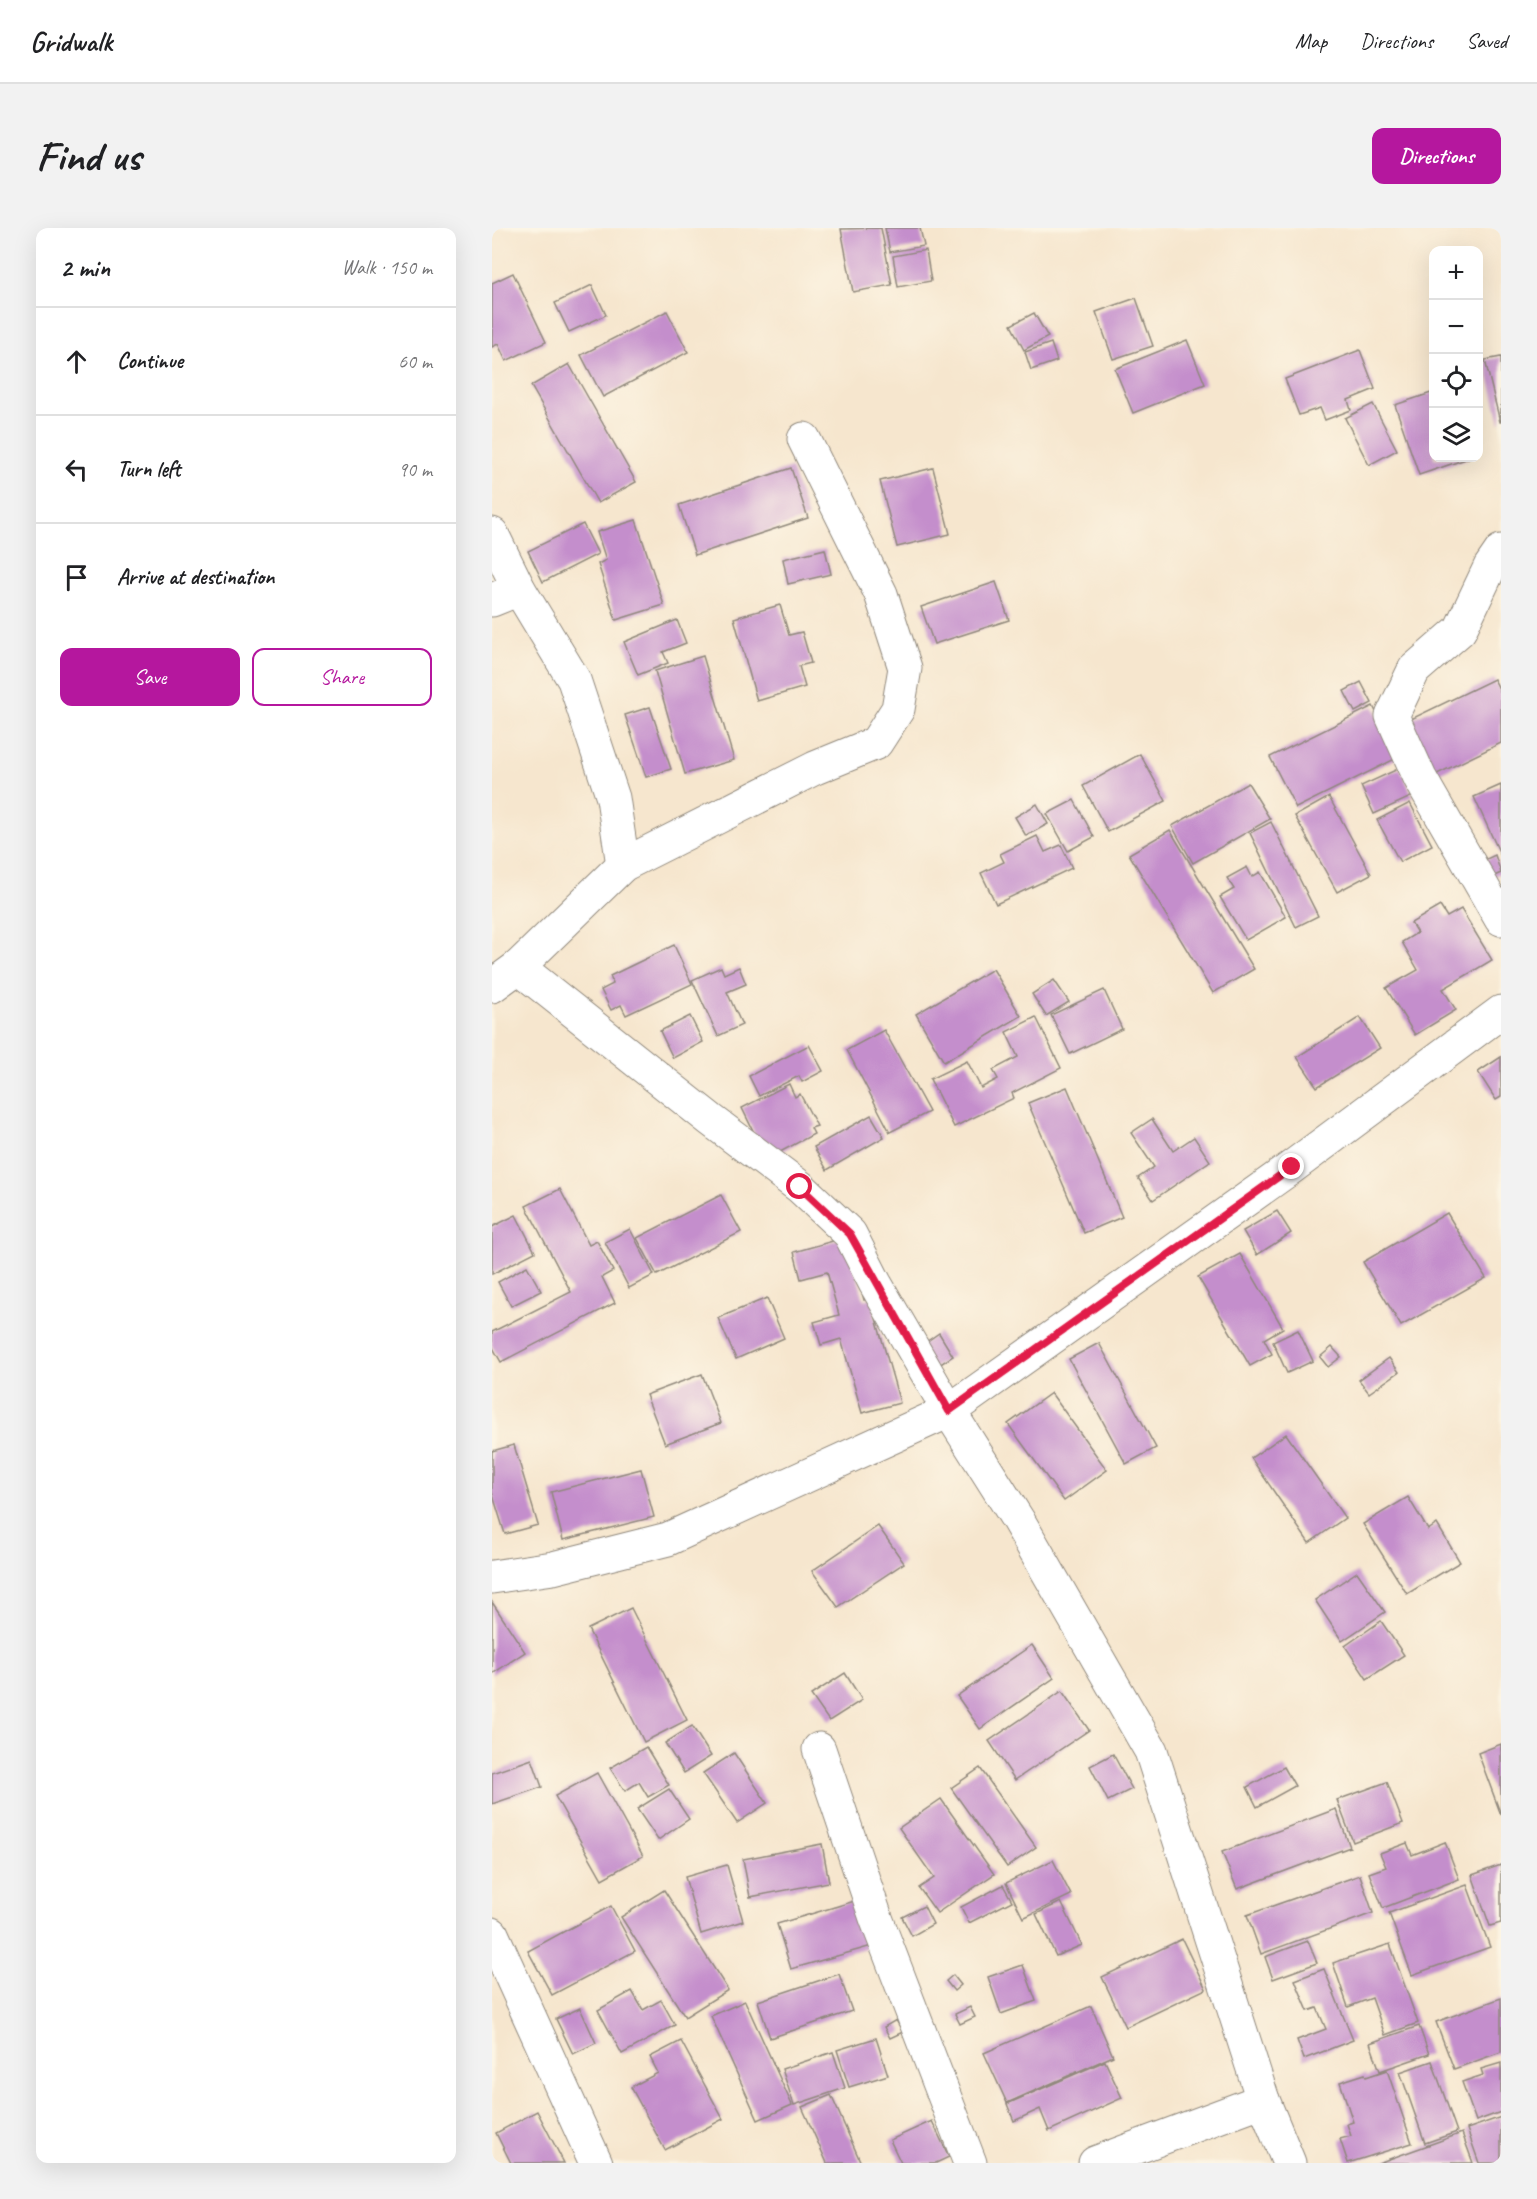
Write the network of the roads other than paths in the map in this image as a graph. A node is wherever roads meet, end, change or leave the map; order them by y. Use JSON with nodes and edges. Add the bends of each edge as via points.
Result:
{"nodes":[{"id":1,"x":804,"y":439,"type":"dead end"},
{"id":2,"x":492,"y":534,"type":"edge"},
{"id":3,"x":1501,"y":551,"type":"edge"},
{"id":4,"x":506,"y":594,"type":"edge"},
{"id":5,"x":623,"y":865,"type":"junction"},
{"id":6,"x":1501,"y":919,"type":"edge"},
{"id":7,"x":518,"y":967,"type":"junction"},
{"id":8,"x":492,"y":986,"type":"edge"},
{"id":9,"x":1501,"y":1012,"type":"edge"},
{"id":10,"x":949,"y":1411,"type":"junction"},
{"id":11,"x":492,"y":1577,"type":"edge"},
{"id":12,"x":819,"y":1749,"type":"dead end"},
{"id":13,"x":492,"y":1934,"type":"edge"},
{"id":14,"x":1263,"y":2100,"type":"junction"},
{"id":15,"x":596,"y":2163,"type":"edge"},
{"id":16,"x":970,"y":2163,"type":"edge"},
{"id":17,"x":1095,"y":2163,"type":"edge"},
{"id":18,"x":1289,"y":2163,"type":"edge"}],
"edges":[{"from":1,"to":5,"type":"street","via":[[881,594],[904,668],[898,709],[876,743],[815,768]]},
{"from":2,"to":4,"type":"street"},
{"from":3,"to":6,"type":"street","via":[[1460,630],[1414,670],[1392,716],[1420,778]]},
{"from":4,"to":5,"type":"street","via":[[574,680],[613,798]]},
{"from":5,"to":7,"type":"street"},
{"from":7,"to":8,"type":"street"},
{"from":7,"to":10,"type":"street","via":[[800,1187],[850,1234]]},
{"from":9,"to":10,"type":"street","via":[[1292,1167]]},
{"from":10,"to":11,"type":"street","via":[[668,1539],[553,1568]]},
{"from":10,"to":14,"type":"street","via":[[1018,1520],[1151,1751]]},
{"from":12,"to":16,"type":"street","via":[[876,1918]]},
{"from":13,"to":15,"type":"street"},
{"from":14,"to":17,"type":"street"},
{"from":14,"to":18,"type":"street"}]}
